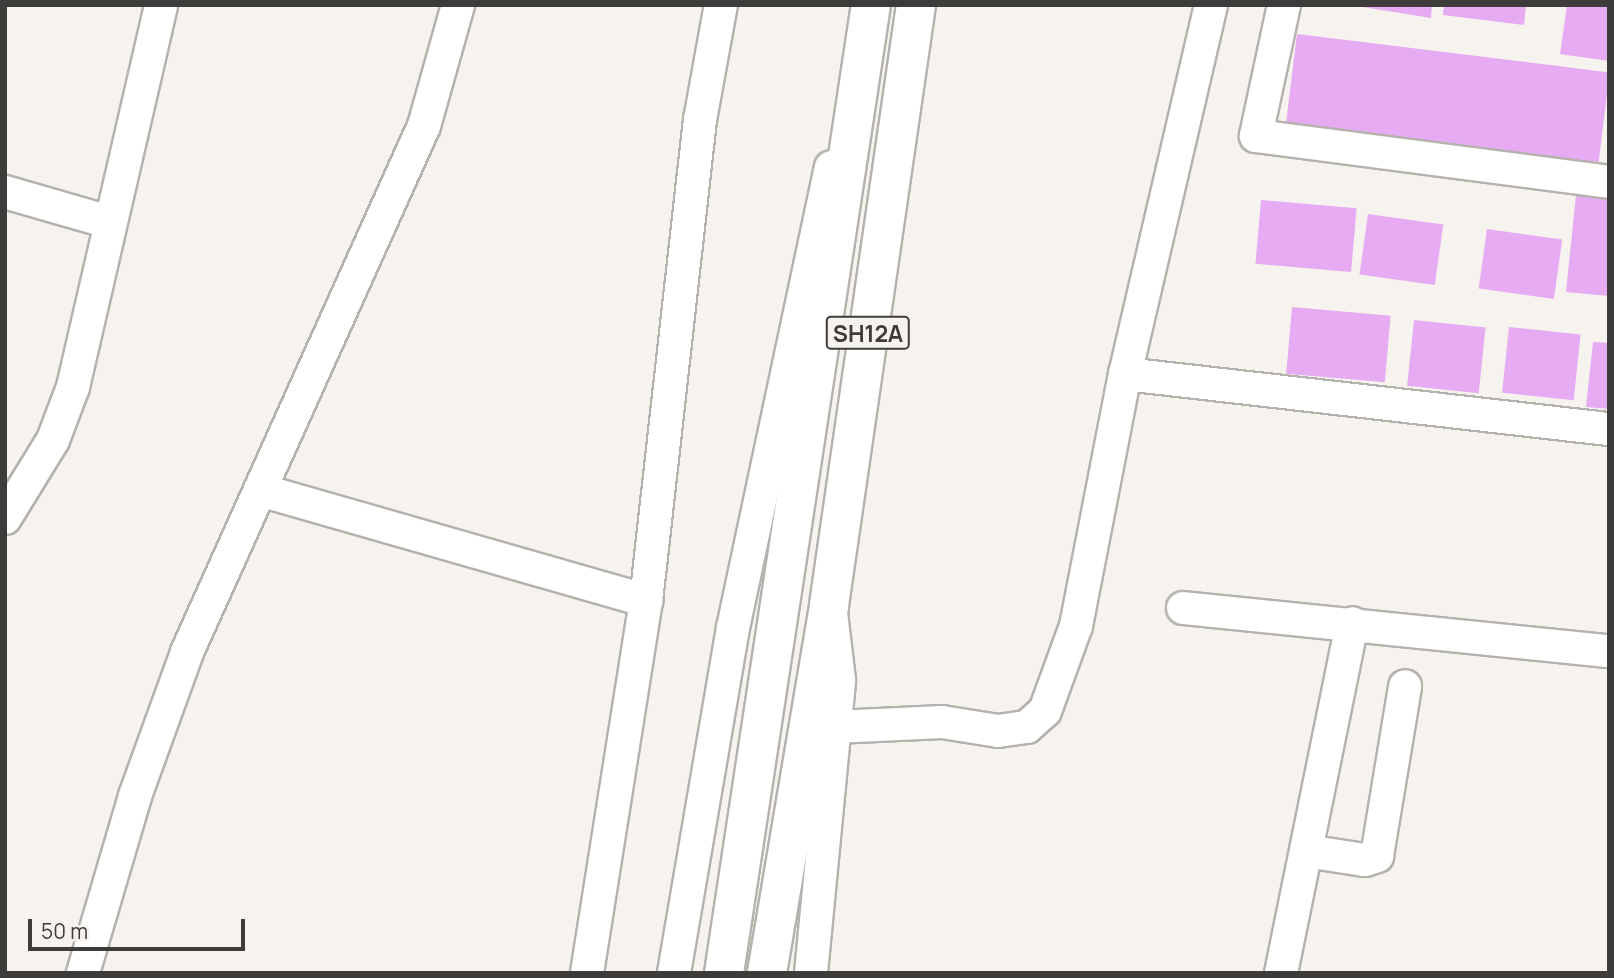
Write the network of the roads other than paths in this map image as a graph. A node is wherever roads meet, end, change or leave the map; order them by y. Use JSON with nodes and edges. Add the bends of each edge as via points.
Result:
{"nodes":[{"id":1,"x":161,"y":5,"type":"edge"},
{"id":2,"x":458,"y":5,"type":"edge"},
{"id":3,"x":721,"y":5,"type":"edge"},
{"id":4,"x":916,"y":5,"type":"edge"},
{"id":5,"x":1211,"y":5,"type":"edge"},
{"id":6,"x":1284,"y":5,"type":"edge"},
{"id":7,"x":870,"y":11,"type":"edge"},
{"id":8,"x":1609,"y":182,"type":"edge"},
{"id":9,"x":5,"y":192,"type":"edge"},
{"id":10,"x":109,"y":222,"type":"junction"},
{"id":11,"x":1125,"y":374,"type":"junction"},
{"id":12,"x":1609,"y":429,"type":"edge"},
{"id":13,"x":260,"y":490,"type":"junction"},
{"id":14,"x":5,"y":518,"type":"edge"},
{"id":15,"x":646,"y":601,"type":"junction"},
{"id":16,"x":829,"y":605,"type":"junction"},
{"id":17,"x":1183,"y":608,"type":"dead end"},
{"id":18,"x":1352,"y":623,"type":"junction"},
{"id":19,"x":1609,"y":651,"type":"edge"},
{"id":20,"x":1405,"y":686,"type":"dead end"},
{"id":21,"x":835,"y":727,"type":"junction"},
{"id":22,"x":1306,"y":851,"type":"junction"},
{"id":23,"x":82,"y":973,"type":"edge"},
{"id":24,"x":587,"y":973,"type":"edge"},
{"id":25,"x":674,"y":973,"type":"edge"},
{"id":26,"x":724,"y":973,"type":"edge"},
{"id":27,"x":767,"y":973,"type":"edge"},
{"id":28,"x":811,"y":973,"type":"edge"},
{"id":29,"x":1281,"y":973,"type":"edge"}],
"edges":[{"from":1,"to":10,"type":"street"},
{"from":2,"to":13,"type":"street","via":[[425,126]]},
{"from":3,"to":15,"type":"street","via":[[700,120]]},
{"from":4,"to":16,"type":"main road","number":"SH12A"},
{"from":5,"to":11,"type":"street"},
{"from":6,"to":8,"type":"street","via":[[1256,136]]},
{"from":7,"to":25,"type":"street","via":[[771,436]]},
{"from":7,"to":26,"type":"main road","number":"SH12A"},
{"from":9,"to":10,"type":"street"},
{"from":10,"to":14,"type":"street","via":[[64,416]]},
{"from":11,"to":12,"type":"street"},
{"from":11,"to":21,"type":"street","via":[[1076,626],[1045,711],[1027,727],[998,731],[942,722]]},
{"from":13,"to":15,"type":"street"},
{"from":13,"to":23,"type":"street","via":[[187,652],[135,796]]},
{"from":15,"to":24,"type":"street"},
{"from":16,"to":21,"type":"street","via":[[841,658]]},
{"from":16,"to":27,"type":"main road","number":"SH12A"},
{"from":17,"to":18,"type":"street"},
{"from":18,"to":19,"type":"street"},
{"from":18,"to":22,"type":"street"},
{"from":20,"to":22,"type":"street","via":[[1377,856],[1365,860]]},
{"from":21,"to":28,"type":"street"},
{"from":22,"to":29,"type":"street"}]}
